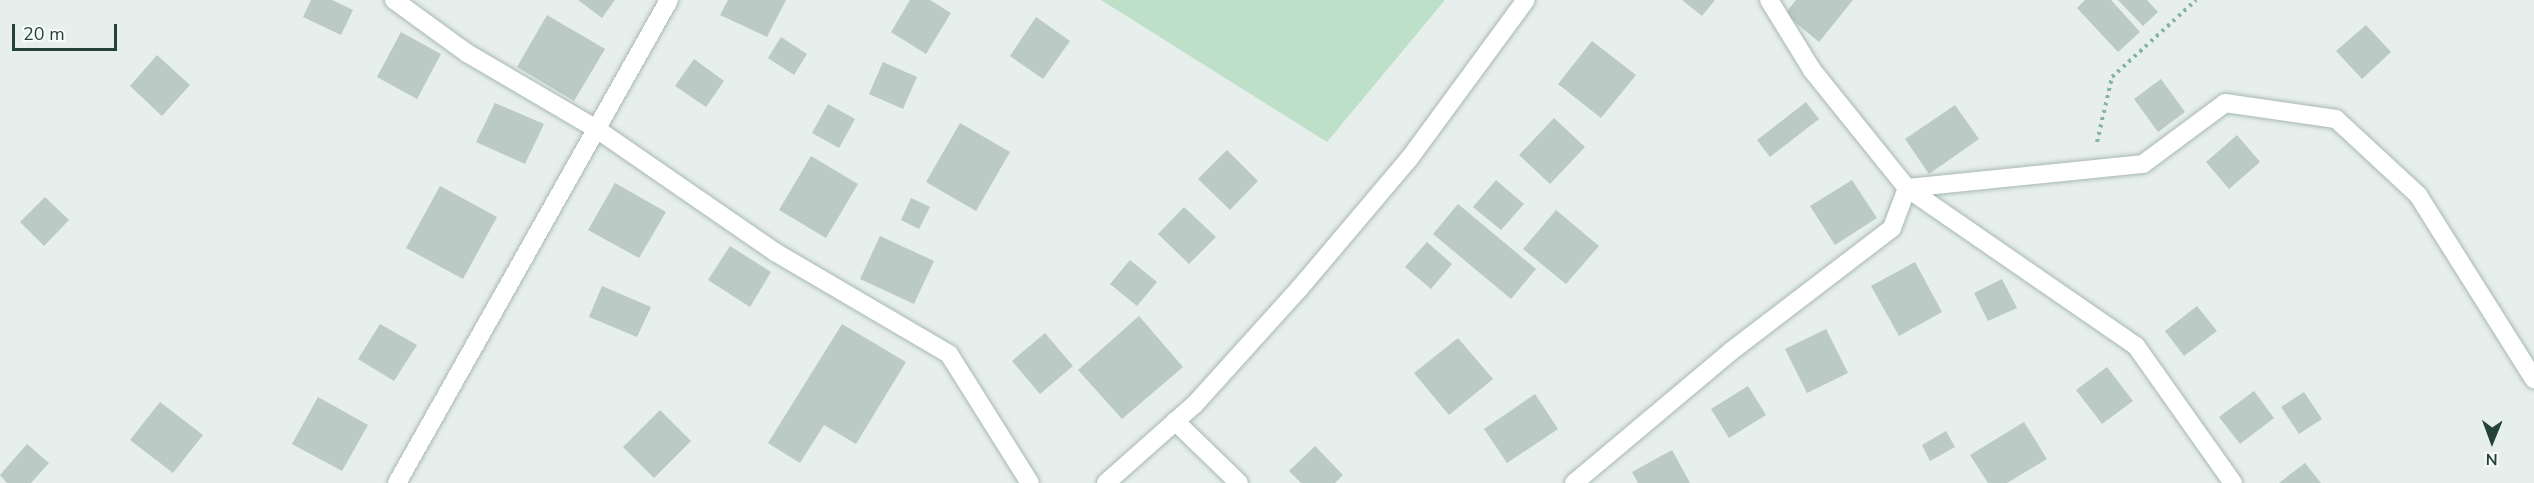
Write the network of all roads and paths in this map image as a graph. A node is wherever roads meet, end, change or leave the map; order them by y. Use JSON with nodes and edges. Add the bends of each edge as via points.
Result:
{"nodes":[{"id":1,"x":394,"y":0,"type":"edge"},
{"id":2,"x":669,"y":0,"type":"edge"},
{"id":3,"x":1526,"y":0,"type":"edge"},
{"id":4,"x":1769,"y":0,"type":"edge"},
{"id":5,"x":2196,"y":0,"type":"edge"},
{"id":6,"x":598,"y":130,"type":"junction"},
{"id":7,"x":2091,"y":169,"type":"junction"},
{"id":8,"x":1907,"y":188,"type":"junction"},
{"id":9,"x":2534,"y":379,"type":"edge"},
{"id":10,"x":1175,"y":421,"type":"junction"},
{"id":11,"x":397,"y":483,"type":"edge"},
{"id":12,"x":1030,"y":483,"type":"edge"},
{"id":13,"x":1106,"y":483,"type":"edge"},
{"id":14,"x":1239,"y":483,"type":"edge"},
{"id":15,"x":1574,"y":483,"type":"edge"},
{"id":16,"x":2233,"y":483,"type":"edge"}],
"edges":[{"from":1,"to":6,"type":"street","via":[[467,52]]},
{"from":2,"to":6,"type":"street"},
{"from":3,"to":10,"type":"street","via":[[1409,159],[1299,289]]},
{"from":4,"to":8,"type":"street","via":[[1812,70]]},
{"from":5,"to":7,"type":"path","via":[[2112,77]]},
{"from":6,"to":11,"type":"street"},
{"from":6,"to":12,"type":"street","via":[[775,252],[949,354]]},
{"from":7,"to":8,"type":"street"},
{"from":7,"to":9,"type":"street","via":[[2143,164],[2225,103],[2336,119],[2418,195]]},
{"from":8,"to":15,"type":"street","via":[[1892,228],[1730,352]]},
{"from":8,"to":16,"type":"street","via":[[2136,345]]},
{"from":10,"to":13,"type":"street"},
{"from":10,"to":14,"type":"street"}]}
